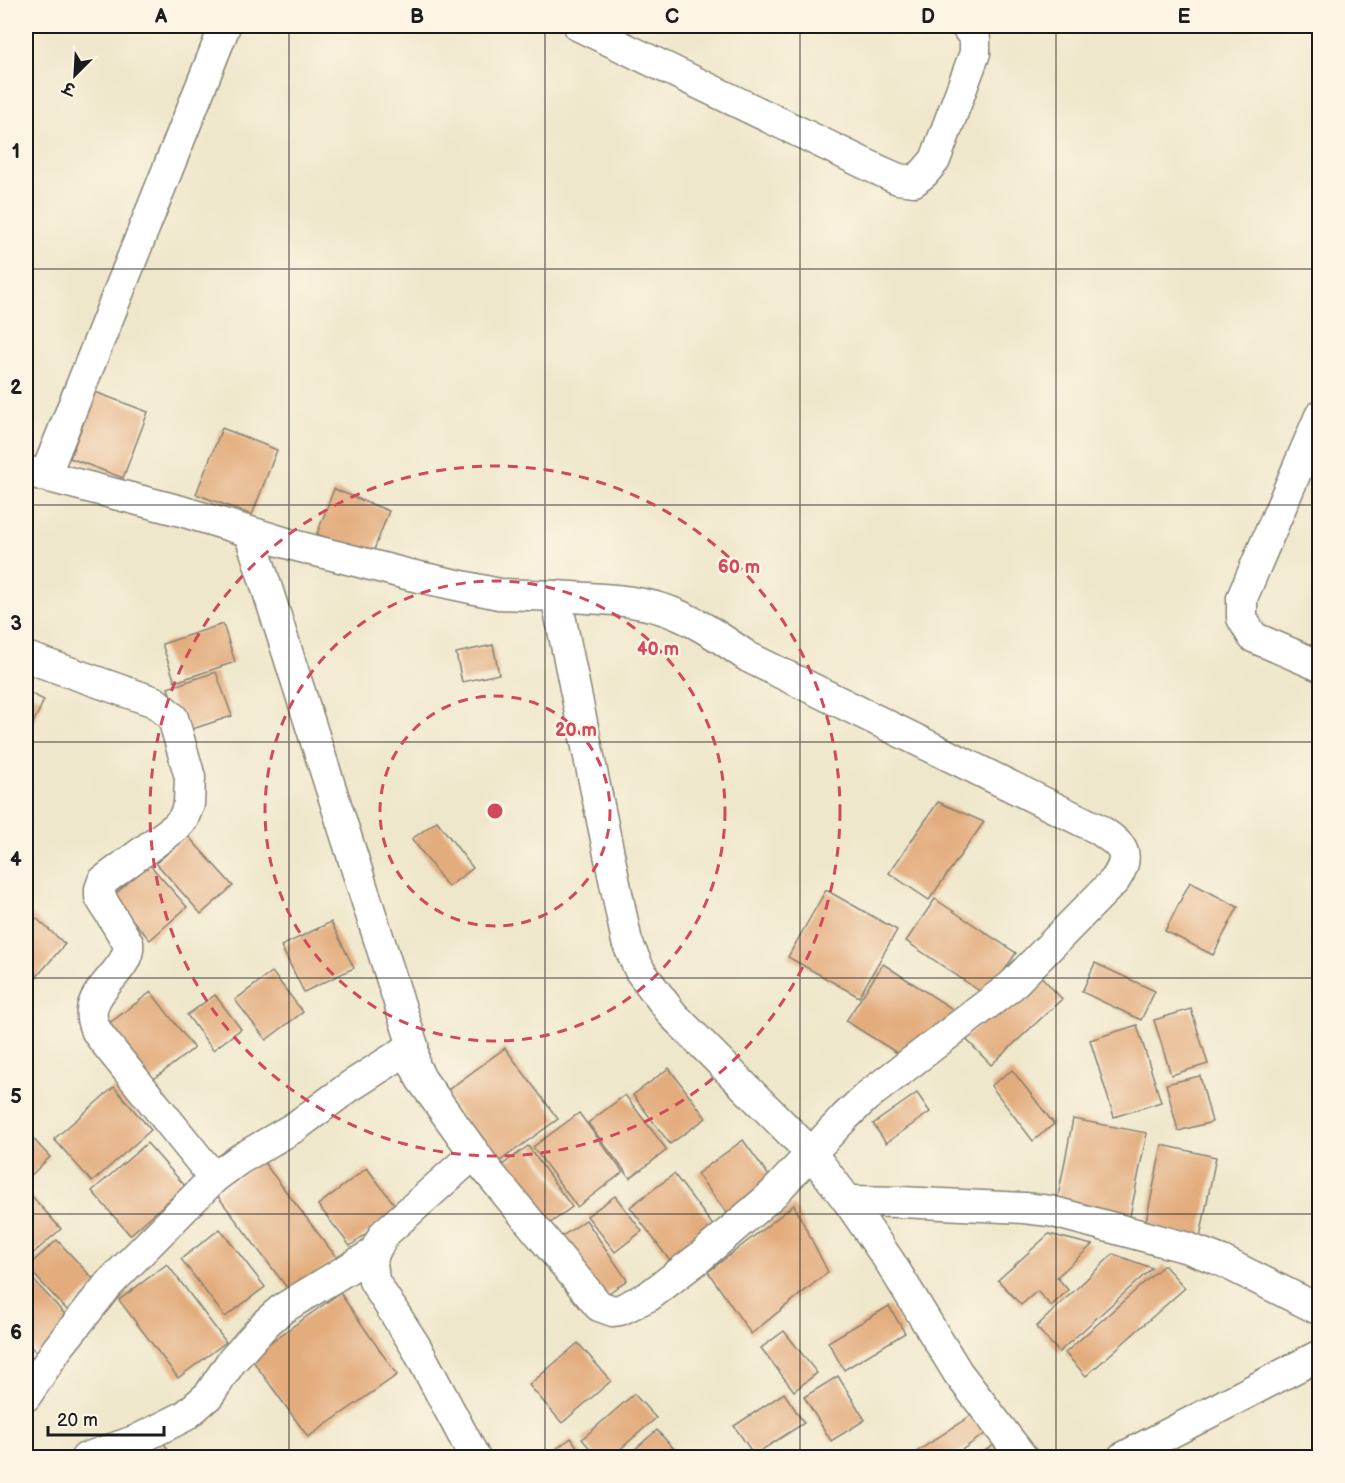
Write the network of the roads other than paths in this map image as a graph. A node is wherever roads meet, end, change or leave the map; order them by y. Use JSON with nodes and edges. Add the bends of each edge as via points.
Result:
{"nodes":[{"id":1,"x":225,"y":26,"type":"edge"},
{"id":2,"x":579,"y":26,"type":"edge"},
{"id":3,"x":966,"y":26,"type":"edge"},
{"id":4,"x":1320,"y":416,"type":"edge"},
{"id":5,"x":35,"y":473,"type":"edge"},
{"id":6,"x":249,"y":532,"type":"junction"},
{"id":7,"x":556,"y":596,"type":"junction"},
{"id":8,"x":26,"y":657,"type":"edge"},
{"id":9,"x":1320,"y":666,"type":"edge"},
{"id":10,"x":413,"y":1047,"type":"junction"},
{"id":11,"x":475,"y":1153,"type":"junction"},
{"id":12,"x":811,"y":1153,"type":"junction"},
{"id":13,"x":213,"y":1178,"type":"junction"},
{"id":14,"x":848,"y":1201,"type":"junction"},
{"id":15,"x":374,"y":1252,"type":"junction"},
{"id":16,"x":1320,"y":1310,"type":"edge"},
{"id":17,"x":1320,"y":1355,"type":"edge"},
{"id":18,"x":26,"y":1396,"type":"edge"},
{"id":19,"x":86,"y":1458,"type":"edge"},
{"id":20,"x":475,"y":1458,"type":"edge"},
{"id":21,"x":1023,"y":1458,"type":"edge"},
{"id":22,"x":1122,"y":1458,"type":"edge"}],
"edges":[{"from":1,"to":5,"type":"street"},
{"from":2,"to":3,"type":"street","via":[[876,169],[898,179],[914,180],[934,160],[975,53],[975,39]]},
{"from":4,"to":9,"type":"street","via":[[1257,559],[1242,598],[1242,618],[1253,637]]},
{"from":5,"to":6,"type":"street"},
{"from":6,"to":7,"type":"street","via":[[499,594]]},
{"from":6,"to":10,"type":"street"},
{"from":7,"to":12,"type":"street","via":[[627,942],[640,971],[673,1015]]},
{"from":7,"to":12,"type":"street","via":[[627,601],[674,613],[748,657],[1098,829],[1119,843],[1125,855],[1115,880],[1011,986],[866,1097]]},
{"from":8,"to":13,"type":"street","via":[[155,702],[177,726],[190,777],[189,804],[176,827],[103,881],[100,897],[129,950],[96,998],[91,1015],[103,1040]]},
{"from":10,"to":11,"type":"street","via":[[414,1064],[421,1079]]},
{"from":10,"to":13,"type":"street"},
{"from":11,"to":12,"type":"street","via":[[599,1306],[613,1311],[649,1296],[699,1258],[773,1194]]},
{"from":11,"to":15,"type":"street","via":[[384,1234]]},
{"from":12,"to":14,"type":"street"},
{"from":13,"to":18,"type":"street","via":[[108,1285]]},
{"from":14,"to":16,"type":"street","via":[[1050,1211],[1188,1248]]},
{"from":14,"to":21,"type":"street","via":[[958,1373]]},
{"from":15,"to":19,"type":"street","via":[[282,1309],[231,1362],[209,1395],[184,1416],[137,1440]]},
{"from":15,"to":20,"type":"street","via":[[374,1281],[416,1347]]},
{"from":17,"to":22,"type":"street"}]}
